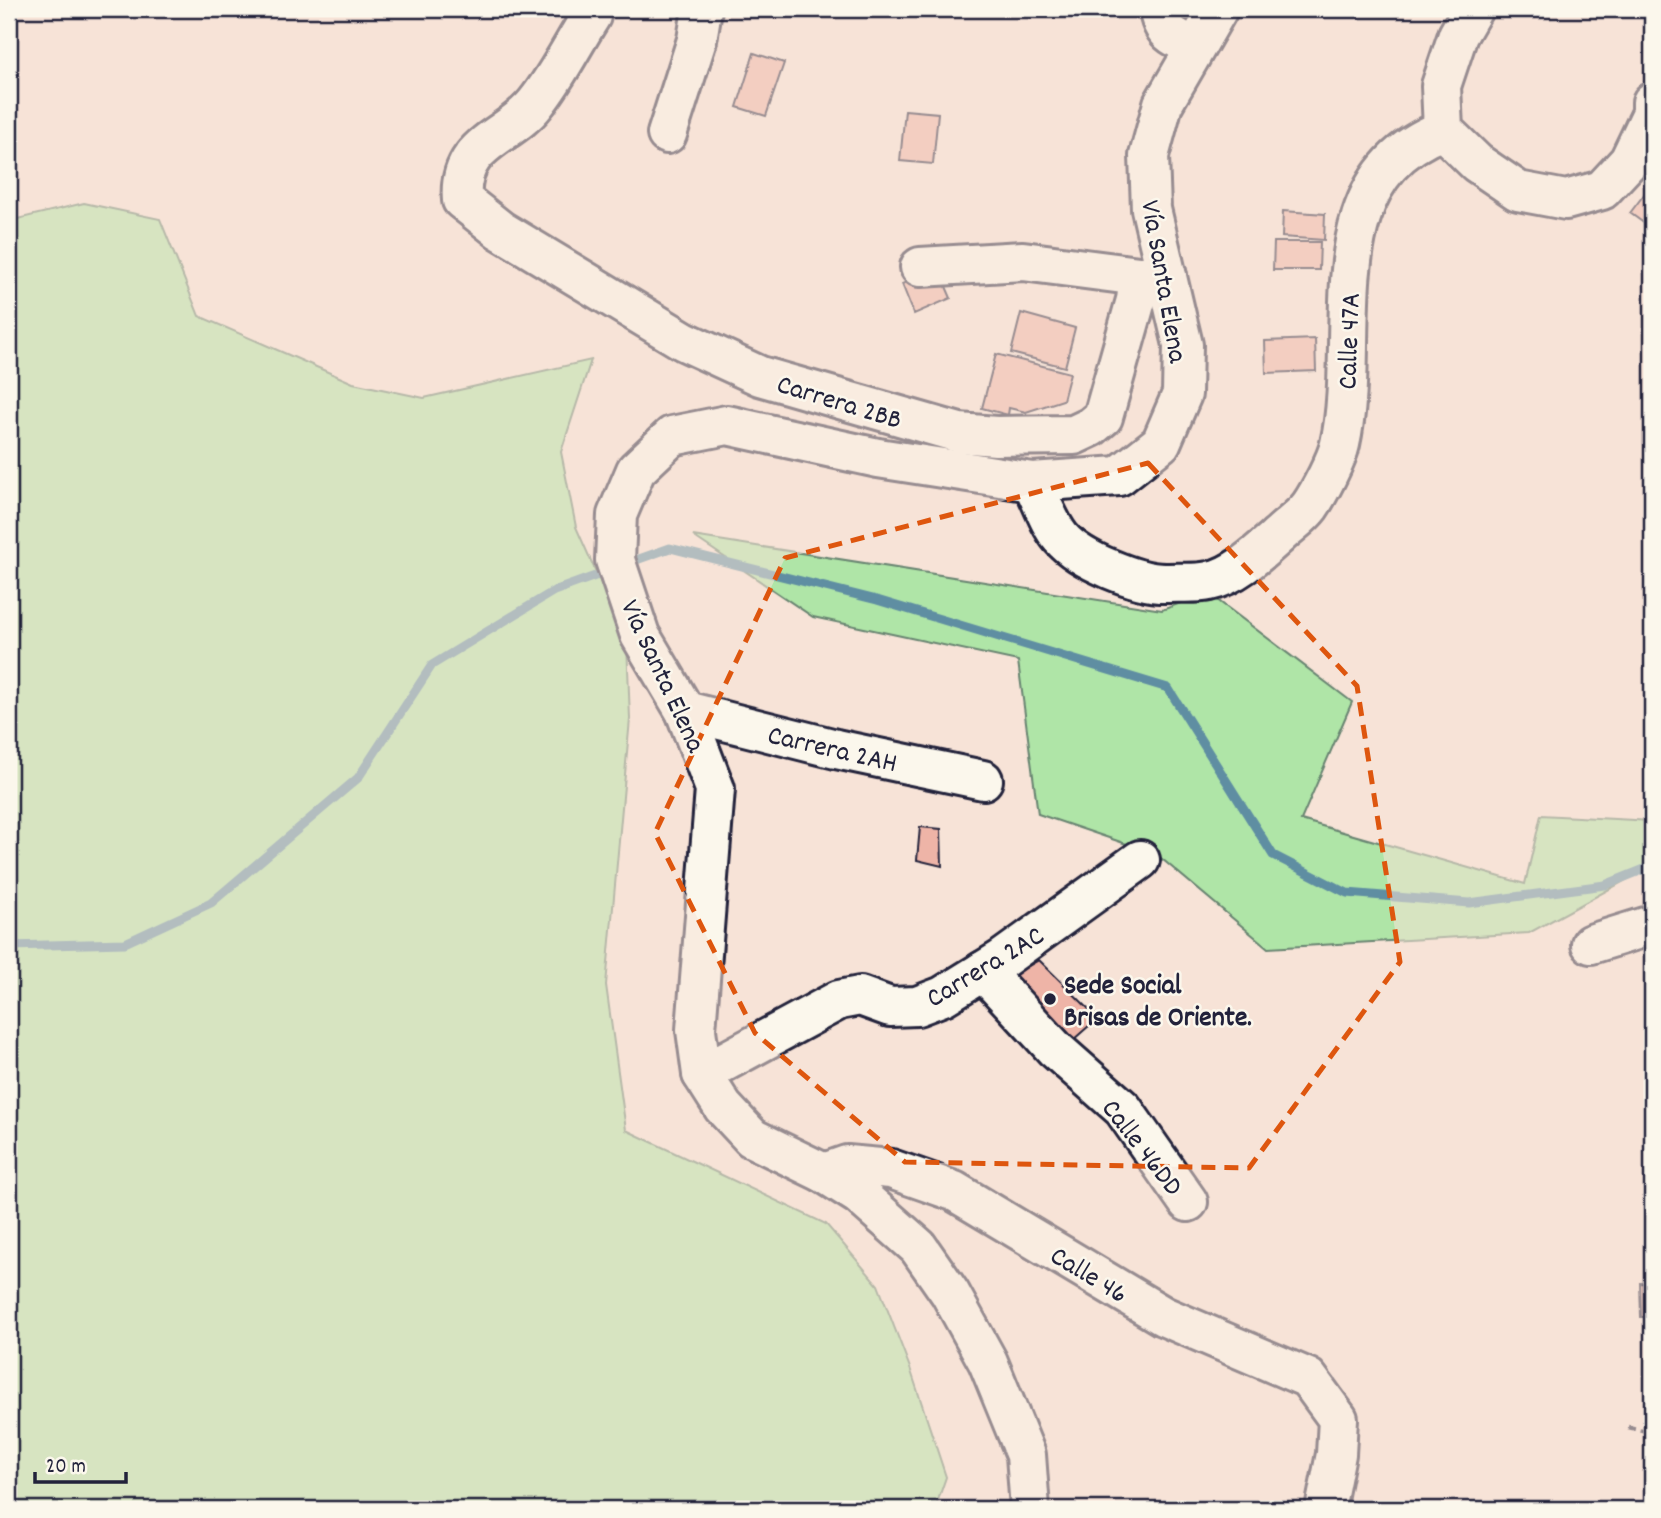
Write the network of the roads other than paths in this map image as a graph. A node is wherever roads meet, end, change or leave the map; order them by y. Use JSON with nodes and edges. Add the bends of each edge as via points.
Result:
{"nodes":[{"id":1,"x":592,"y":9,"type":"edge"},
{"id":2,"x":702,"y":9,"type":"edge"},
{"id":3,"x":1159,"y":9,"type":"edge"},
{"id":4,"x":1218,"y":9,"type":"edge"},
{"id":5,"x":1473,"y":9,"type":"edge"},
{"id":6,"x":1195,"y":47,"type":"junction"},
{"id":7,"x":1652,"y":102,"type":"edge"},
{"id":8,"x":1443,"y":130,"type":"junction"},
{"id":9,"x":667,"y":134,"type":"dead end"},
{"id":10,"x":920,"y":267,"type":"dead end"},
{"id":11,"x":1153,"y":276,"type":"junction"},
{"id":12,"x":1032,"y":482,"type":"junction"},
{"id":13,"x":685,"y":711,"type":"junction"},
{"id":14,"x":983,"y":780,"type":"dead end"},
{"id":15,"x":1140,"y":860,"type":"dead end"},
{"id":16,"x":1652,"y":925,"type":"edge"},
{"id":17,"x":1591,"y":943,"type":"dead end"},
{"id":18,"x":983,"y":971,"type":"junction"},
{"id":19,"x":702,"y":1074,"type":"junction"},
{"id":20,"x":824,"y":1172,"type":"junction"},
{"id":21,"x":1188,"y":1202,"type":"dead end"},
{"id":22,"x":1030,"y":1509,"type":"edge"},
{"id":23,"x":1325,"y":1509,"type":"edge"}],
"edges":[{"from":1,"to":11,"type":"street","name":"Carrera 2BB","via":[[535,105],[485,142],[469,163],[460,183],[462,200],[500,230],[684,341],[760,376],[959,433],[1074,435],[1097,422],[1110,400],[1136,300]]},
{"from":2,"to":9,"type":"street","via":[[697,40]]},
{"from":3,"to":6,"type":"street","via":[[1160,23],[1168,34]]},
{"from":4,"to":6,"type":"street","name":"Vía Santa Elena"},
{"from":5,"to":8,"type":"street","via":[[1458,35],[1441,86]]},
{"from":6,"to":11,"type":"street","name":"Vía Santa Elena","via":[[1163,104],[1149,156]]},
{"from":7,"to":8,"type":"street","via":[[1652,113],[1629,160],[1602,190],[1566,200],[1518,191],[1477,163]]},
{"from":8,"to":12,"type":"street","name":"Calle 47A","via":[[1406,147],[1376,182],[1357,229],[1346,300],[1347,381],[1340,446],[1309,507],[1252,559],[1211,581],[1157,583],[1102,566],[1061,538]]},
{"from":10,"to":11,"type":"street","via":[[1023,261]]},
{"from":11,"to":12,"type":"street","name":"Vía Santa Elena","via":[[1183,345],[1182,394],[1161,443],[1119,476]]},
{"from":12,"to":13,"type":"street","name":"Vía Santa Elena","via":[[878,458],[727,425],[672,436],[636,470],[617,515],[620,573],[640,635]]},
{"from":13,"to":14,"type":"street","name":"Carrera 2AH"},
{"from":13,"to":19,"type":"street","name":"Vía Santa Elena","via":[[715,789],[696,1030]]},
{"from":15,"to":18,"type":"street","name":"Carrera 2AC"},
{"from":16,"to":17,"type":"street"},
{"from":18,"to":19,"type":"street","name":"Carrera 2AC","via":[[917,1006],[890,1007],[860,996],[839,1000]]},
{"from":18,"to":21,"type":"street","name":"Calle 46DD","via":[[1055,1049],[1123,1109]]},
{"from":19,"to":20,"type":"street","name":"Vía Santa Elena","via":[[723,1107],[752,1138]]},
{"from":20,"to":22,"type":"street","name":"Vía Santa Elena","via":[[859,1195],[918,1247],[950,1293],[988,1362],[1026,1455]]},
{"from":20,"to":23,"type":"street","name":"Calle 46","via":[[847,1165],[891,1169],[954,1191],[1163,1316],[1308,1378],[1338,1419]]}]}
